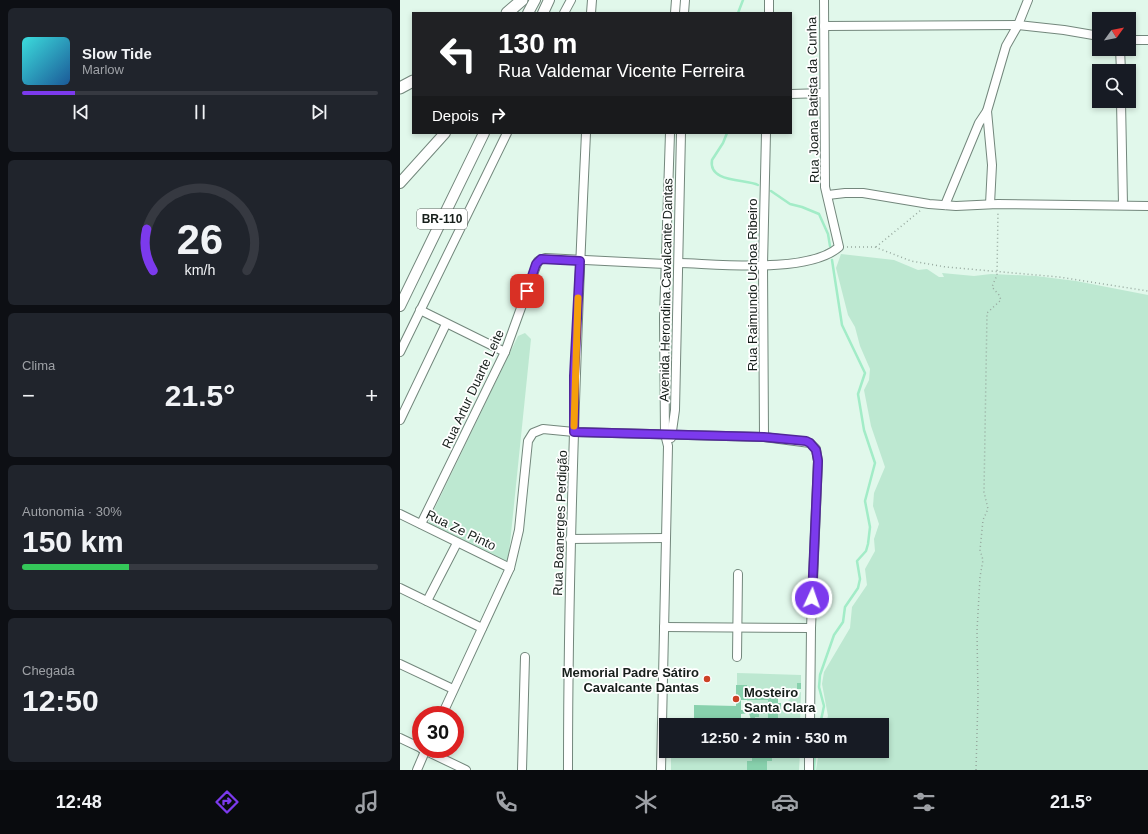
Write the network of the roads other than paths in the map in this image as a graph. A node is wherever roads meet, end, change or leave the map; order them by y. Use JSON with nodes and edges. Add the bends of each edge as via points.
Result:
{"nodes":[{"id":1,"x":522,"y":0,"type":"edge"},
{"id":2,"x":550,"y":0,"type":"edge"},
{"id":3,"x":571,"y":0,"type":"edge"},
{"id":4,"x":592,"y":0,"type":"edge"},
{"id":5,"x":676,"y":0,"type":"edge"},
{"id":6,"x":685,"y":0,"type":"edge"},
{"id":7,"x":769,"y":0,"type":"edge"},
{"id":8,"x":824,"y":0,"type":"edge"},
{"id":9,"x":1028,"y":0,"type":"edge"},
{"id":10,"x":534,"y":1,"type":"edge"},
{"id":11,"x":508,"y":12,"type":"edge"},
{"id":12,"x":528,"y":12,"type":"edge"},
{"id":13,"x":544,"y":12,"type":"edge"},
{"id":14,"x":565,"y":12,"type":"edge"},
{"id":15,"x":591,"y":12,"type":"edge"},
{"id":16,"x":675,"y":12,"type":"edge"},
{"id":17,"x":684,"y":12,"type":"edge"},
{"id":18,"x":769,"y":12,"type":"edge"},
{"id":19,"x":824,"y":26,"type":"junction"},
{"id":20,"x":1018,"y":26,"type":"junction"},
{"id":21,"x":1092,"y":35,"type":"edge"},
{"id":22,"x":1136,"y":40,"type":"edge"},
{"id":23,"x":1148,"y":40,"type":"edge"},
{"id":24,"x":412,"y":82,"type":"edge"},
{"id":25,"x":400,"y":88,"type":"edge"},
{"id":26,"x":824,"y":93,"type":"junction"},
{"id":27,"x":792,"y":94,"type":"edge"},
{"id":28,"x":1121,"y":108,"type":"edge"},
{"id":29,"x":987,"y":111,"type":"junction"},
{"id":30,"x":444,"y":134,"type":"edge"},
{"id":31,"x":484,"y":134,"type":"edge"},
{"id":32,"x":507,"y":134,"type":"edge"},
{"id":33,"x":586,"y":134,"type":"edge"},
{"id":34,"x":670,"y":134,"type":"edge"},
{"id":35,"x":681,"y":134,"type":"edge"},
{"id":36,"x":766,"y":134,"type":"edge"},
{"id":37,"x":400,"y":183,"type":"edge"},
{"id":38,"x":828,"y":195,"type":"junction"},
{"id":39,"x":994,"y":204,"type":"junction"},
{"id":40,"x":945,"y":205,"type":"junction"},
{"id":41,"x":1123,"y":205,"type":"junction"},
{"id":42,"x":1148,"y":206,"type":"edge"},
{"id":43,"x":665,"y":254,"type":"junction"},
{"id":44,"x":680,"y":254,"type":"junction"},
{"id":45,"x":580,"y":261,"type":"junction"},
{"id":46,"x":679,"y":262,"type":"junction"},
{"id":47,"x":666,"y":264,"type":"junction"},
{"id":48,"x":763,"y":265,"type":"junction"},
{"id":49,"x":400,"y":306,"type":"edge"},
{"id":50,"x":420,"y":310,"type":"junction"},
{"id":51,"x":446,"y":324,"type":"junction"},
{"id":52,"x":400,"y":352,"type":"edge"},
{"id":53,"x":505,"y":352,"type":"junction"},
{"id":54,"x":400,"y":420,"type":"edge"},
{"id":55,"x":574,"y":432,"type":"junction"},
{"id":56,"x":669,"y":434,"type":"junction"},
{"id":57,"x":764,"y":437,"type":"junction"},
{"id":58,"x":400,"y":514,"type":"edge"},
{"id":59,"x":421,"y":524,"type":"junction"},
{"id":60,"x":665,"y":538,"type":"junction"},
{"id":61,"x":570,"y":539,"type":"junction"},
{"id":62,"x":457,"y":543,"type":"junction"},
{"id":63,"x":510,"y":568,"type":"junction"},
{"id":64,"x":738,"y":574,"type":"dead end"},
{"id":65,"x":400,"y":588,"type":"edge"},
{"id":66,"x":427,"y":601,"type":"junction"},
{"id":67,"x":664,"y":627,"type":"junction"},
{"id":68,"x":482,"y":628,"type":"junction"},
{"id":69,"x":811,"y":628,"type":"junction"},
{"id":70,"x":738,"y":629,"type":"junction"},
{"id":71,"x":525,"y":657,"type":"dead end"},
{"id":72,"x":737,"y":657,"type":"dead end"},
{"id":73,"x":400,"y":664,"type":"edge"},
{"id":74,"x":453,"y":689,"type":"junction"},
{"id":75,"x":446,"y":706,"type":"edge"},
{"id":76,"x":810,"y":718,"type":"edge"},
{"id":77,"x":400,"y":738,"type":"edge"},
{"id":78,"x":412,"y":744,"type":"edge"},
{"id":79,"x":421,"y":758,"type":"edge"},
{"id":80,"x":442,"y":758,"type":"edge"},
{"id":81,"x":809,"y":758,"type":"edge"},
{"id":82,"x":417,"y":770,"type":"edge"},
{"id":83,"x":466,"y":770,"type":"edge"},
{"id":84,"x":522,"y":770,"type":"edge"},
{"id":85,"x":568,"y":770,"type":"edge"},
{"id":86,"x":661,"y":770,"type":"edge"},
{"id":87,"x":809,"y":770,"type":"edge"}],
"edges":[{"from":1,"to":11,"type":"highway"},
{"from":2,"to":13,"type":"main road"},
{"from":3,"to":14,"type":"street"},
{"from":4,"to":15,"type":"street"},
{"from":5,"to":16,"type":"street"},
{"from":6,"to":17,"type":"street"},
{"from":7,"to":18,"type":"street"},
{"from":8,"to":19,"type":"street","name":"Rua Joana Batista da Cunha"},
{"from":9,"to":20,"type":"street"},
{"from":10,"to":12,"type":"main road"},
{"from":19,"to":20,"type":"street"},
{"from":19,"to":26,"type":"street","name":"Rua Joana Batista da Cunha"},
{"from":20,"to":21,"type":"street"},
{"from":20,"to":29,"type":"street","via":[[1006,46]]},
{"from":22,"to":23,"type":"street"},
{"from":24,"to":25,"type":"highway"},
{"from":26,"to":27,"type":"street"},
{"from":26,"to":38,"type":"street","name":"Rua Joana Batista da Cunha","via":[[825,175]]},
{"from":28,"to":41,"type":"street"},
{"from":29,"to":39,"type":"street"},
{"from":29,"to":40,"type":"street","via":[[979,123]]},
{"from":30,"to":37,"type":"main road"},
{"from":31,"to":49,"type":"main road","number":"BR-110"},
{"from":32,"to":50,"type":"street"},
{"from":33,"to":45,"type":"street","name":"Rua Boanerges Perdigão"},
{"from":34,"to":43,"type":"street","name":"Avenida Herondina Cavalcante Dantas"},
{"from":35,"to":44,"type":"street","name":"Avenida Herondina Cavalcante Dantas"},
{"from":36,"to":48,"type":"street","name":"Rua Raimundo Uchoa Ribeiro"},
{"from":38,"to":40,"type":"street","via":[[863,194]]},
{"from":38,"to":48,"type":"street","name":"Rua Joana Batista da Cunha","via":[[839,247],[816,260]]},
{"from":39,"to":40,"type":"street"},
{"from":39,"to":41,"type":"street"},
{"from":41,"to":42,"type":"street"},
{"from":43,"to":44,"type":"street"},
{"from":43,"to":47,"type":"street","name":"Avenida Herondina Cavalcante Dantas"},
{"from":44,"to":46,"type":"street","name":"Avenida Herondina Cavalcante Dantas"},
{"from":45,"to":47,"type":"street"},
{"from":45,"to":53,"type":"street","name":"Rua Artur Duarte Leite","via":[[546,258],[538,261]]},
{"from":45,"to":55,"type":"street","name":"Rua Boanerges Perdigão"},
{"from":46,"to":48,"type":"street"},
{"from":46,"to":56,"type":"street","name":"Avenida Herondina Cavalcante Dantas"},
{"from":47,"to":56,"type":"street","name":"Avenida Herondina Cavalcante Dantas","via":[[664,358]]},
{"from":48,"to":57,"type":"street","name":"Rua Raimundo Uchoa Ribeiro"},
{"from":50,"to":51,"type":"street"},
{"from":50,"to":52,"type":"street"},
{"from":51,"to":53,"type":"street"},
{"from":51,"to":54,"type":"street"},
{"from":53,"to":59,"type":"street","name":"Rua Artur Duarte Leite"},
{"from":55,"to":56,"type":"street"},
{"from":55,"to":61,"type":"street","name":"Rua Boanerges Perdigão"},
{"from":55,"to":63,"type":"street","via":[[543,429],[532,433],[529,438],[519,530]]},
{"from":56,"to":57,"type":"street"},
{"from":56,"to":60,"type":"street","name":"Avenida Herondina Cavalcante Dantas"},
{"from":57,"to":69,"type":"street","via":[[810,443],[816,450],[818,461]]},
{"from":58,"to":59,"type":"street","name":"Rua Ze Pinto"},
{"from":59,"to":62,"type":"street","name":"Rua Ze Pinto"},
{"from":60,"to":61,"type":"street"},
{"from":60,"to":67,"type":"street","name":"Avenida Herondina Cavalcante Dantas"},
{"from":61,"to":85,"type":"street","name":"Rua Boanerges Perdigão"},
{"from":62,"to":63,"type":"street","name":"Rua Ze Pinto"},
{"from":62,"to":66,"type":"street"},
{"from":63,"to":68,"type":"street"},
{"from":64,"to":70,"type":"street"},
{"from":65,"to":66,"type":"street"},
{"from":66,"to":68,"type":"street"},
{"from":67,"to":70,"type":"street"},
{"from":67,"to":86,"type":"street","name":"Avenida Herondina Cavalcante Dantas"},
{"from":68,"to":74,"type":"street"},
{"from":69,"to":70,"type":"street"},
{"from":69,"to":76,"type":"street"},
{"from":70,"to":72,"type":"street"},
{"from":71,"to":84,"type":"street"},
{"from":73,"to":74,"type":"street"},
{"from":74,"to":75,"type":"street"},
{"from":77,"to":78,"type":"street"},
{"from":79,"to":82,"type":"street"},
{"from":80,"to":83,"type":"street"},
{"from":81,"to":87,"type":"street"}]}
